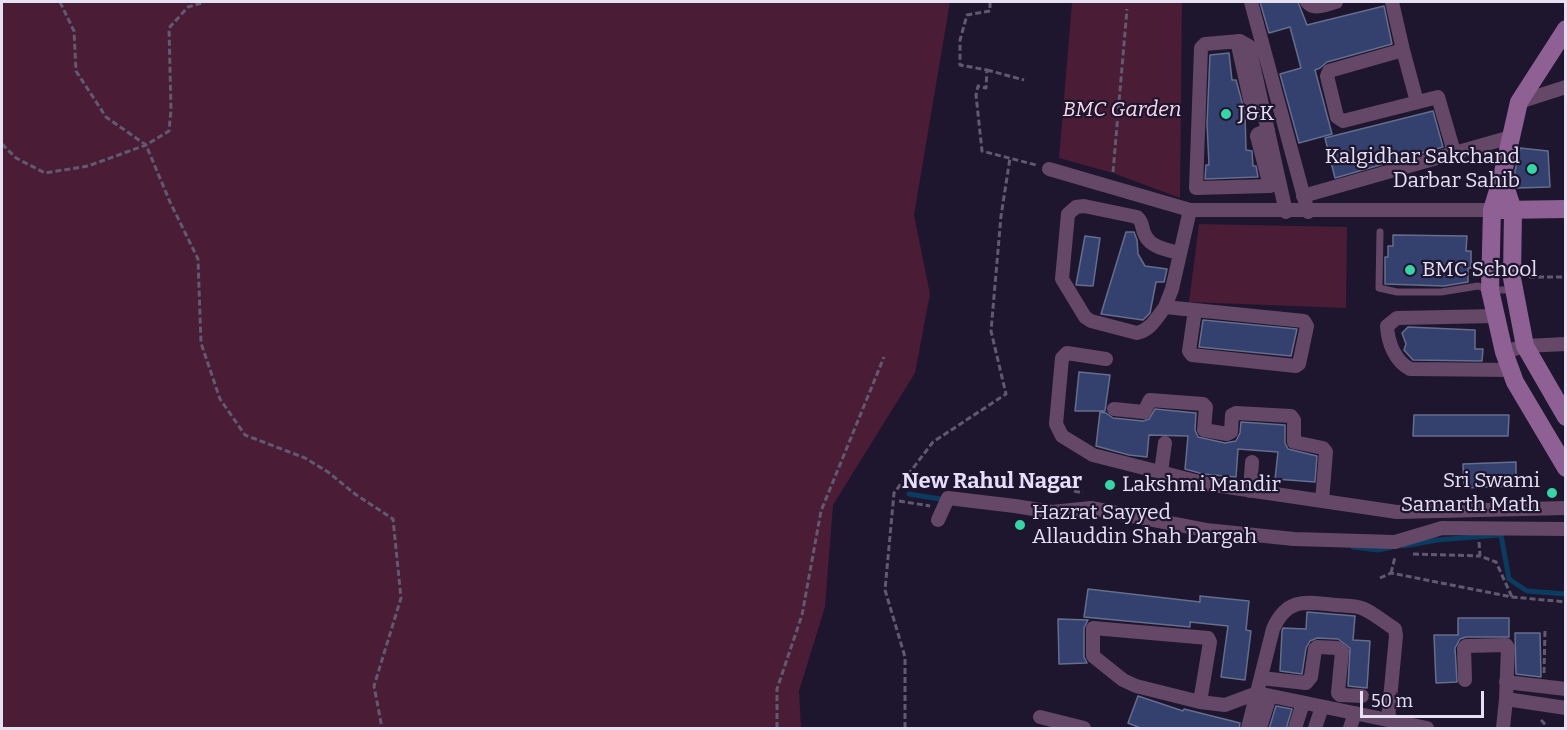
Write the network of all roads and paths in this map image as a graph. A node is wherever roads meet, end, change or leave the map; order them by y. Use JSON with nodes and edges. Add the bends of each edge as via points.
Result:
{"nodes":[{"id":1,"x":60,"y":2,"type":"edge"},
{"id":2,"x":205,"y":2,"type":"edge"},
{"id":3,"x":990,"y":2,"type":"edge"},
{"id":4,"x":1251,"y":2,"type":"edge"},
{"id":5,"x":1307,"y":2,"type":"edge"},
{"id":6,"x":1336,"y":2,"type":"edge"},
{"id":7,"x":1392,"y":2,"type":"edge"},
{"id":8,"x":1127,"y":9,"type":"dead end"},
{"id":9,"x":1566,"y":29,"type":"edge"},
{"id":10,"x":1237,"y":41,"type":"junction"},
{"id":11,"x":1403,"y":50,"type":"junction"},
{"id":12,"x":987,"y":70,"type":"junction"},
{"id":13,"x":1024,"y":80,"type":"dead end"},
{"id":14,"x":1566,"y":87,"type":"edge"},
{"id":15,"x":1417,"y":102,"type":"junction"},
{"id":16,"x":1519,"y":102,"type":"junction"},
{"id":17,"x":1252,"y":108,"type":"dead end"},
{"id":18,"x":1268,"y":130,"type":"junction"},
{"id":19,"x":1511,"y":137,"type":"junction"},
{"id":20,"x":2,"y":144,"type":"edge"},
{"id":21,"x":146,"y":145,"type":"junction"},
{"id":22,"x":1454,"y":152,"type":"junction"},
{"id":23,"x":1010,"y":158,"type":"junction"},
{"id":24,"x":1049,"y":169,"type":"joint"},
{"id":25,"x":1502,"y":177,"type":"junction"},
{"id":26,"x":1113,"y":188,"type":"junction"},
{"id":27,"x":1303,"y":196,"type":"junction"},
{"id":28,"x":1566,"y":209,"type":"edge"},
{"id":29,"x":1190,"y":210,"type":"junction"},
{"id":30,"x":1492,"y":210,"type":"junction"},
{"id":31,"x":1513,"y":210,"type":"junction"},
{"id":32,"x":1286,"y":212,"type":"junction"},
{"id":33,"x":1308,"y":212,"type":"junction"},
{"id":34,"x":1380,"y":232,"type":"dead end"},
{"id":35,"x":1180,"y":253,"type":"junction"},
{"id":36,"x":1566,"y":277,"type":"edge"},
{"id":37,"x":1514,"y":284,"type":"junction"},
{"id":38,"x":1490,"y":290,"type":"junction"},
{"id":39,"x":1165,"y":307,"type":"junction"},
{"id":40,"x":1195,"y":310,"type":"junction"},
{"id":41,"x":1496,"y":316,"type":"junction"},
{"id":42,"x":1566,"y":344,"type":"edge"},
{"id":43,"x":1525,"y":346,"type":"junction"},
{"id":44,"x":1504,"y":352,"type":"junction"},
{"id":45,"x":884,"y":357,"type":"dead end"},
{"id":46,"x":1107,"y":359,"type":"dead end"},
{"id":47,"x":1511,"y":370,"type":"junction"},
{"id":48,"x":1114,"y":409,"type":"dead end"},
{"id":49,"x":1566,"y":417,"type":"edge"},
{"id":50,"x":1165,"y":443,"type":"dead end"},
{"id":51,"x":1252,"y":462,"type":"dead end"},
{"id":52,"x":1566,"y":468,"type":"edge"},
{"id":53,"x":1161,"y":472,"type":"junction"},
{"id":54,"x":1250,"y":490,"type":"junction"},
{"id":55,"x":899,"y":501,"type":"dead end"},
{"id":56,"x":1322,"y":501,"type":"junction"},
{"id":57,"x":1566,"y":508,"type":"edge"},
{"id":58,"x":941,"y":514,"type":"joint"},
{"id":59,"x":1479,"y":528,"type":"junction"},
{"id":60,"x":1566,"y":529,"type":"edge"},
{"id":61,"x":1396,"y":553,"type":"dead end"},
{"id":62,"x":1405,"y":554,"type":"dead end"},
{"id":63,"x":1480,"y":556,"type":"junction"},
{"id":64,"x":1391,"y":573,"type":"junction"},
{"id":65,"x":1380,"y":578,"type":"dead end"},
{"id":66,"x":1512,"y":597,"type":"junction"},
{"id":67,"x":1566,"y":602,"type":"edge"},
{"id":68,"x":1545,"y":630,"type":"dead end"},
{"id":69,"x":1260,"y":678,"type":"junction"},
{"id":70,"x":1465,"y":680,"type":"dead end"},
{"id":71,"x":1506,"y":682,"type":"junction"},
{"id":72,"x":1546,"y":687,"type":"junction"},
{"id":73,"x":1566,"y":689,"type":"edge"},
{"id":74,"x":1263,"y":694,"type":"junction"},
{"id":75,"x":1362,"y":696,"type":"dead end"},
{"id":76,"x":1506,"y":699,"type":"junction"},
{"id":77,"x":1200,"y":702,"type":"junction"},
{"id":78,"x":1303,"y":703,"type":"junction"},
{"id":79,"x":1546,"y":705,"type":"junction"},
{"id":80,"x":1322,"y":707,"type":"junction"},
{"id":81,"x":1566,"y":708,"type":"edge"},
{"id":82,"x":1355,"y":713,"type":"junction"},
{"id":83,"x":1040,"y":717,"type":"dead end"},
{"id":84,"x":1379,"y":722,"type":"edge"},
{"id":85,"x":1408,"y":727,"type":"edge"},
{"id":86,"x":382,"y":729,"type":"edge"},
{"id":87,"x":777,"y":729,"type":"edge"},
{"id":88,"x":905,"y":729,"type":"edge"},
{"id":89,"x":1084,"y":729,"type":"edge"},
{"id":90,"x":1248,"y":729,"type":"edge"},
{"id":91,"x":1260,"y":729,"type":"edge"},
{"id":92,"x":1295,"y":729,"type":"edge"},
{"id":93,"x":1315,"y":729,"type":"edge"},
{"id":94,"x":1350,"y":729,"type":"edge"},
{"id":95,"x":1427,"y":729,"type":"edge"},
{"id":96,"x":1503,"y":729,"type":"edge"}],
"edges":[{"from":1,"to":21,"type":"path","via":[[74,31],[76,71],[106,117]]},
{"from":2,"to":21,"type":"path","via":[[188,7],[170,28],[169,131]]},
{"from":3,"to":12,"type":"path","via":[[990,11],[967,15],[960,40],[960,65]]},
{"from":4,"to":27,"type":"street"},
{"from":5,"to":6,"type":"street","via":[[1314,7]]},
{"from":7,"to":11,"type":"street"},
{"from":8,"to":26,"type":"path"},
{"from":9,"to":16,"type":"street"},
{"from":10,"to":17,"type":"street"},
{"from":10,"to":18,"type":"street","via":[[1249,46]]},
{"from":10,"to":18,"type":"street","via":[[1205,44],[1201,48],[1196,188],[1270,186],[1257,136]]},
{"from":11,"to":15,"type":"street"},
{"from":11,"to":15,"type":"street","via":[[1329,71],[1337,117],[1343,122]]},
{"from":12,"to":13,"type":"path"},
{"from":12,"to":23,"type":"path","via":[[986,88],[978,86],[976,94],[982,151]]},
{"from":14,"to":16,"type":"street"},
{"from":15,"to":22,"type":"street","via":[[1439,98]]},
{"from":16,"to":19,"type":"street"},
{"from":18,"to":32,"type":"street"},
{"from":19,"to":22,"type":"street"},
{"from":19,"to":25,"type":"street"},
{"from":20,"to":21,"type":"path","via":[[16,158],[45,173],[88,166]]},
{"from":21,"to":86,"type":"path","via":[[198,258],[201,343],[220,399],[245,435],[305,458],[393,519],[401,598],[374,686]]},
{"from":22,"to":27,"type":"street"},
{"from":23,"to":24,"type":"path"},
{"from":23,"to":88,"type":"path","via":[[991,331],[1006,394],[933,442],[894,493],[885,590],[904,657]]},
{"from":24,"to":26,"type":"street"},
{"from":25,"to":30,"type":"street"},
{"from":25,"to":31,"type":"street"},
{"from":26,"to":29,"type":"street"},
{"from":27,"to":33,"type":"street"},
{"from":28,"to":31,"type":"street"},
{"from":29,"to":32,"type":"street"},
{"from":29,"to":35,"type":"street"},
{"from":30,"to":31,"type":"street"},
{"from":30,"to":33,"type":"street"},
{"from":30,"to":38,"type":"street"},
{"from":31,"to":37,"type":"street"},
{"from":32,"to":33,"type":"street"},
{"from":34,"to":38,"type":"lane","via":[[1379,288],[1441,292],[1478,286]]},
{"from":35,"to":39,"type":"street"},
{"from":35,"to":39,"type":"street","via":[[1156,246],[1146,237],[1137,217],[1084,206],[1068,214],[1062,279],[1085,317],[1137,333],[1150,327]]},
{"from":36,"to":37,"type":"path"},
{"from":37,"to":38,"type":"lane"},
{"from":37,"to":43,"type":"street"},
{"from":38,"to":41,"type":"street"},
{"from":39,"to":40,"type":"street"},
{"from":40,"to":40,"type":"street","via":[[1189,351],[1192,355],[1299,364],[1307,326],[1304,321]]},
{"from":41,"to":44,"type":"street"},
{"from":41,"to":47,"type":"street","via":[[1397,318],[1387,326],[1388,340],[1401,364],[1410,369]]},
{"from":42,"to":43,"type":"street"},
{"from":43,"to":44,"type":"street"},
{"from":43,"to":49,"type":"street"},
{"from":44,"to":47,"type":"street"},
{"from":45,"to":87,"type":"path","via":[[820,511],[802,615],[777,689]]},
{"from":46,"to":53,"type":"street","via":[[1067,353],[1064,356],[1058,432],[1093,455]]},
{"from":47,"to":52,"type":"street"},
{"from":48,"to":56,"type":"street","via":[[1144,412],[1150,400],[1203,404],[1204,430],[1227,434],[1236,413],[1291,416],[1294,442],[1326,452]]},
{"from":50,"to":53,"type":"street"},
{"from":51,"to":54,"type":"street"},
{"from":53,"to":54,"type":"street"},
{"from":54,"to":56,"type":"street"},
{"from":55,"to":58,"type":"path"},
{"from":56,"to":57,"type":"street","via":[[1397,512],[1425,506]]},
{"from":58,"to":59,"type":"street","via":[[948,498],[1052,512],[1091,508],[1206,530],[1294,539],[1395,542],[1442,528]]},
{"from":59,"to":60,"type":"street"},
{"from":59,"to":63,"type":"path"},
{"from":61,"to":64,"type":"path"},
{"from":62,"to":63,"type":"path"},
{"from":63,"to":66,"type":"path","via":[[1496,562]]},
{"from":64,"to":65,"type":"path"},
{"from":64,"to":66,"type":"path"},
{"from":66,"to":67,"type":"path"},
{"from":68,"to":72,"type":"path"},
{"from":69,"to":74,"type":"street"},
{"from":69,"to":75,"type":"street","via":[[1306,683],[1311,677],[1315,649],[1337,648],[1342,651],[1338,693]]},
{"from":69,"to":84,"type":"street","via":[[1273,629],[1287,608],[1300,602],[1361,607],[1395,629]]},
{"from":70,"to":71,"type":"street","via":[[1466,646],[1503,645],[1508,648]]},
{"from":71,"to":72,"type":"street"},
{"from":71,"to":76,"type":"street"},
{"from":72,"to":73,"type":"street"},
{"from":72,"to":79,"type":"street"},
{"from":74,"to":77,"type":"street","via":[[1225,705]]},
{"from":74,"to":78,"type":"street"},
{"from":74,"to":90,"type":"street"},
{"from":74,"to":91,"type":"street"},
{"from":76,"to":79,"type":"street"},
{"from":76,"to":96,"type":"street"},
{"from":77,"to":77,"type":"street","via":[[1123,680],[1094,656],[1093,628],[1208,638]]},
{"from":78,"to":80,"type":"street"},
{"from":78,"to":92,"type":"street"},
{"from":79,"to":81,"type":"street"},
{"from":80,"to":82,"type":"street"},
{"from":80,"to":93,"type":"street"},
{"from":82,"to":84,"type":"street"},
{"from":82,"to":94,"type":"street"},
{"from":83,"to":89,"type":"street"},
{"from":84,"to":85,"type":"street"},
{"from":85,"to":95,"type":"street"}]}
